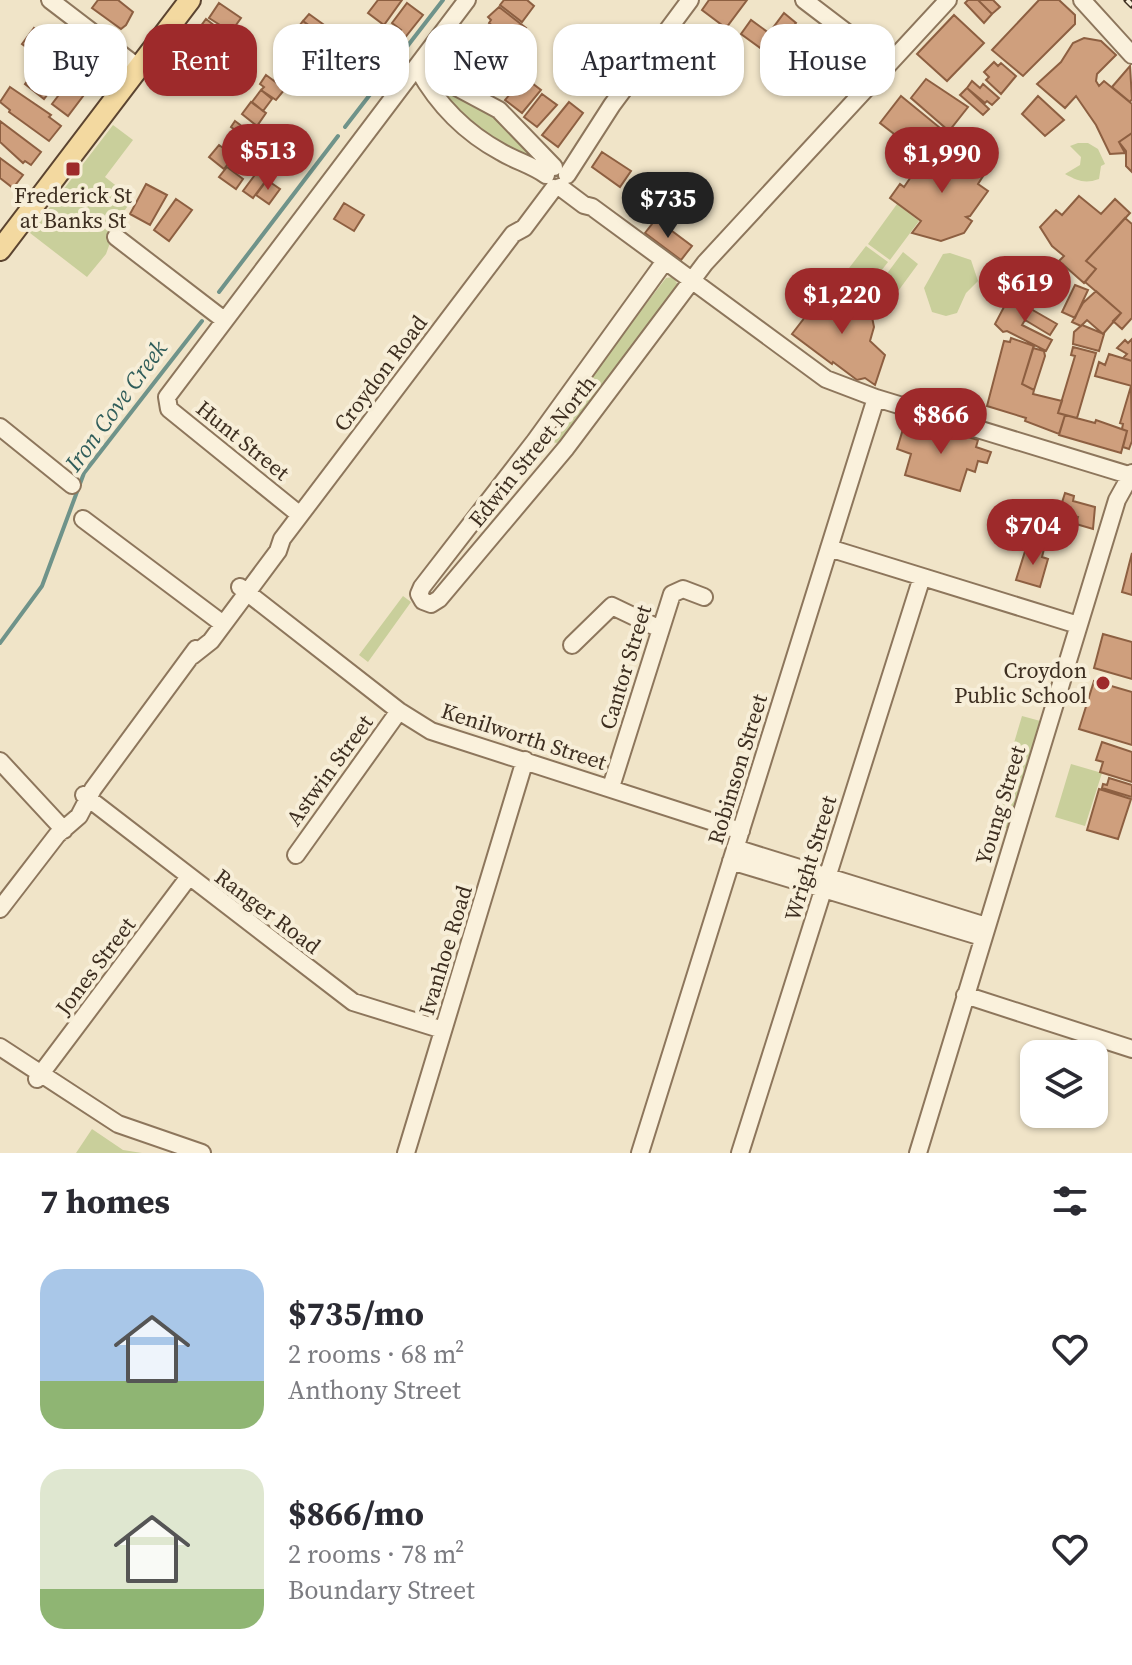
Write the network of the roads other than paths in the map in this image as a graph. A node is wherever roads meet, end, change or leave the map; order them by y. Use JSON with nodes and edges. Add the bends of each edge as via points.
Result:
{"nodes":[{"id":1,"x":50,"y":0,"type":"edge"},
{"id":2,"x":190,"y":0,"type":"edge"},
{"id":3,"x":467,"y":0,"type":"edge"},
{"id":4,"x":804,"y":0,"type":"edge"},
{"id":5,"x":948,"y":0,"type":"edge"},
{"id":6,"x":1082,"y":0,"type":"edge"},
{"id":7,"x":690,"y":1,"type":"edge"},
{"id":8,"x":836,"y":24,"type":"edge"},
{"id":9,"x":1132,"y":55,"type":"edge"},
{"id":10,"x":895,"y":57,"type":"edge"},
{"id":11,"x":417,"y":66,"type":"junction"},
{"id":12,"x":139,"y":68,"type":"junction"},
{"id":13,"x":859,"y":96,"type":"edge"},
{"id":14,"x":556,"y":178,"type":"junction"},
{"id":15,"x":116,"y":237,"type":"dead end"},
{"id":16,"x":0,"y":250,"type":"edge"},
{"id":17,"x":665,"y":261,"type":"junction"},
{"id":18,"x":691,"y":279,"type":"junction"},
{"id":19,"x":224,"y":320,"type":"junction"},
{"id":20,"x":876,"y":398,"type":"junction"},
{"id":21,"x":0,"y":427,"type":"edge"},
{"id":22,"x":1132,"y":475,"type":"edge"},
{"id":23,"x":72,"y":485,"type":"dead end"},
{"id":24,"x":300,"y":515,"type":"junction"},
{"id":25,"x":83,"y":519,"type":"dead end"},
{"id":26,"x":829,"y":548,"type":"junction"},
{"id":27,"x":922,"y":577,"type":"junction"},
{"id":28,"x":243,"y":590,"type":"junction"},
{"id":29,"x":704,"y":597,"type":"dead end"},
{"id":30,"x":219,"y":621,"type":"junction"},
{"id":31,"x":1078,"y":625,"type":"junction"},
{"id":32,"x":660,"y":629,"type":"junction"},
{"id":33,"x":572,"y":645,"type":"dead end"},
{"id":34,"x":399,"y":711,"type":"junction"},
{"id":35,"x":525,"y":760,"type":"junction"},
{"id":36,"x":0,"y":761,"type":"edge"},
{"id":37,"x":611,"y":787,"type":"junction"},
{"id":38,"x":88,"y":794,"type":"junction"},
{"id":39,"x":61,"y":831,"type":"junction"},
{"id":40,"x":741,"y":831,"type":"junction"},
{"id":41,"x":296,"y":855,"type":"dead end"},
{"id":42,"x":733,"y":855,"type":"junction"},
{"id":43,"x":188,"y":878,"type":"junction"},
{"id":44,"x":826,"y":882,"type":"junction"},
{"id":45,"x":0,"y":909,"type":"edge"},
{"id":46,"x":984,"y":931,"type":"junction"},
{"id":47,"x":965,"y":995,"type":"junction"},
{"id":48,"x":443,"y":1030,"type":"junction"},
{"id":49,"x":0,"y":1047,"type":"edge"},
{"id":50,"x":1132,"y":1049,"type":"edge"},
{"id":51,"x":0,"y":1054,"type":"edge"},
{"id":52,"x":40,"y":1077,"type":"junction"},
{"id":53,"x":202,"y":1153,"type":"edge"},
{"id":54,"x":406,"y":1153,"type":"edge"},
{"id":55,"x":640,"y":1153,"type":"edge"},
{"id":56,"x":740,"y":1153,"type":"edge"},
{"id":57,"x":918,"y":1153,"type":"edge"}],
"edges":[{"from":1,"to":12,"type":"street"},
{"from":2,"to":12,"type":"main road"},
{"from":3,"to":11,"type":"street"},
{"from":4,"to":8,"type":"street"},
{"from":5,"to":10,"type":"street","name":"Edwin Street North"},
{"from":6,"to":9,"type":"street"},
{"from":7,"to":14,"type":"street","name":"Croydon Road","via":[[612,105],[595,119]]},
{"from":11,"to":14,"type":"street","via":[[499,110]]},
{"from":11,"to":14,"type":"street","via":[[457,122],[483,142]]},
{"from":11,"to":19,"type":"street"},
{"from":12,"to":16,"type":"main road"},
{"from":13,"to":18,"type":"street","name":"Edwin Street North"},
{"from":14,"to":17,"type":"street"},
{"from":14,"to":24,"type":"street","name":"Croydon Road","via":[[524,228],[513,234]]},
{"from":15,"to":19,"type":"street"},
{"from":17,"to":18,"type":"street"},
{"from":17,"to":18,"type":"street","name":"Edwin Street North","via":[[422,587],[423,601],[439,599],[566,448]]},
{"from":18,"to":20,"type":"street","via":[[826,379]]},
{"from":19,"to":24,"type":"street","name":"Hunt Street","via":[[167,397],[169,409]]},
{"from":20,"to":22,"type":"street"},
{"from":20,"to":26,"type":"street","name":"Robinson Street"},
{"from":21,"to":23,"type":"street"},
{"from":22,"to":31,"type":"street","name":"Young Street","via":[[1117,500]]},
{"from":24,"to":28,"type":"street","name":"Croydon Road","via":[[271,545]]},
{"from":25,"to":30,"type":"street"},
{"from":26,"to":27,"type":"street"},
{"from":26,"to":40,"type":"street","name":"Robinson Street"},
{"from":27,"to":31,"type":"street"},
{"from":27,"to":44,"type":"street","name":"Wright Street"},
{"from":28,"to":30,"type":"street","name":"Croydon Road"},
{"from":28,"to":34,"type":"street","name":"Kenilworth Street"},
{"from":29,"to":32,"type":"street","name":"Cantor Street","via":[[675,590]]},
{"from":30,"to":38,"type":"street","name":"Croydon Road"},
{"from":31,"to":46,"type":"street","name":"Young Street"},
{"from":32,"to":33,"type":"street","via":[[612,606]]},
{"from":32,"to":37,"type":"street","name":"Cantor Street"},
{"from":34,"to":35,"type":"street","name":"Kenilworth Street","via":[[431,731]]},
{"from":34,"to":41,"type":"street","name":"Astwin Street"},
{"from":35,"to":37,"type":"street","name":"Kenilworth Street"},
{"from":35,"to":48,"type":"street","name":"Ivanhoe Road"},
{"from":36,"to":39,"type":"street"},
{"from":37,"to":40,"type":"street","name":"Kenilworth Street"},
{"from":38,"to":39,"type":"street","name":"Croydon Road","via":[[79,816]]},
{"from":38,"to":43,"type":"street","name":"Ranger Road"},
{"from":39,"to":45,"type":"street","name":"Croydon Road"},
{"from":40,"to":42,"type":"street","name":"Robinson Street"},
{"from":42,"to":44,"type":"street"},
{"from":42,"to":55,"type":"street","name":"Robinson Street"},
{"from":43,"to":48,"type":"street","name":"Ranger Road","via":[[353,1002]]},
{"from":43,"to":52,"type":"street","name":"Jones Street"},
{"from":44,"to":46,"type":"street"},
{"from":44,"to":56,"type":"street","name":"Wright Street"},
{"from":46,"to":47,"type":"street","name":"Young Street"},
{"from":47,"to":50,"type":"street"},
{"from":47,"to":57,"type":"street","name":"Young Street"},
{"from":48,"to":54,"type":"street","name":"Ivanhoe Road"},
{"from":49,"to":52,"type":"street"},
{"from":51,"to":52,"type":"street"},
{"from":52,"to":53,"type":"street","via":[[108,1127],[145,1142],[158,1140]]}]}
